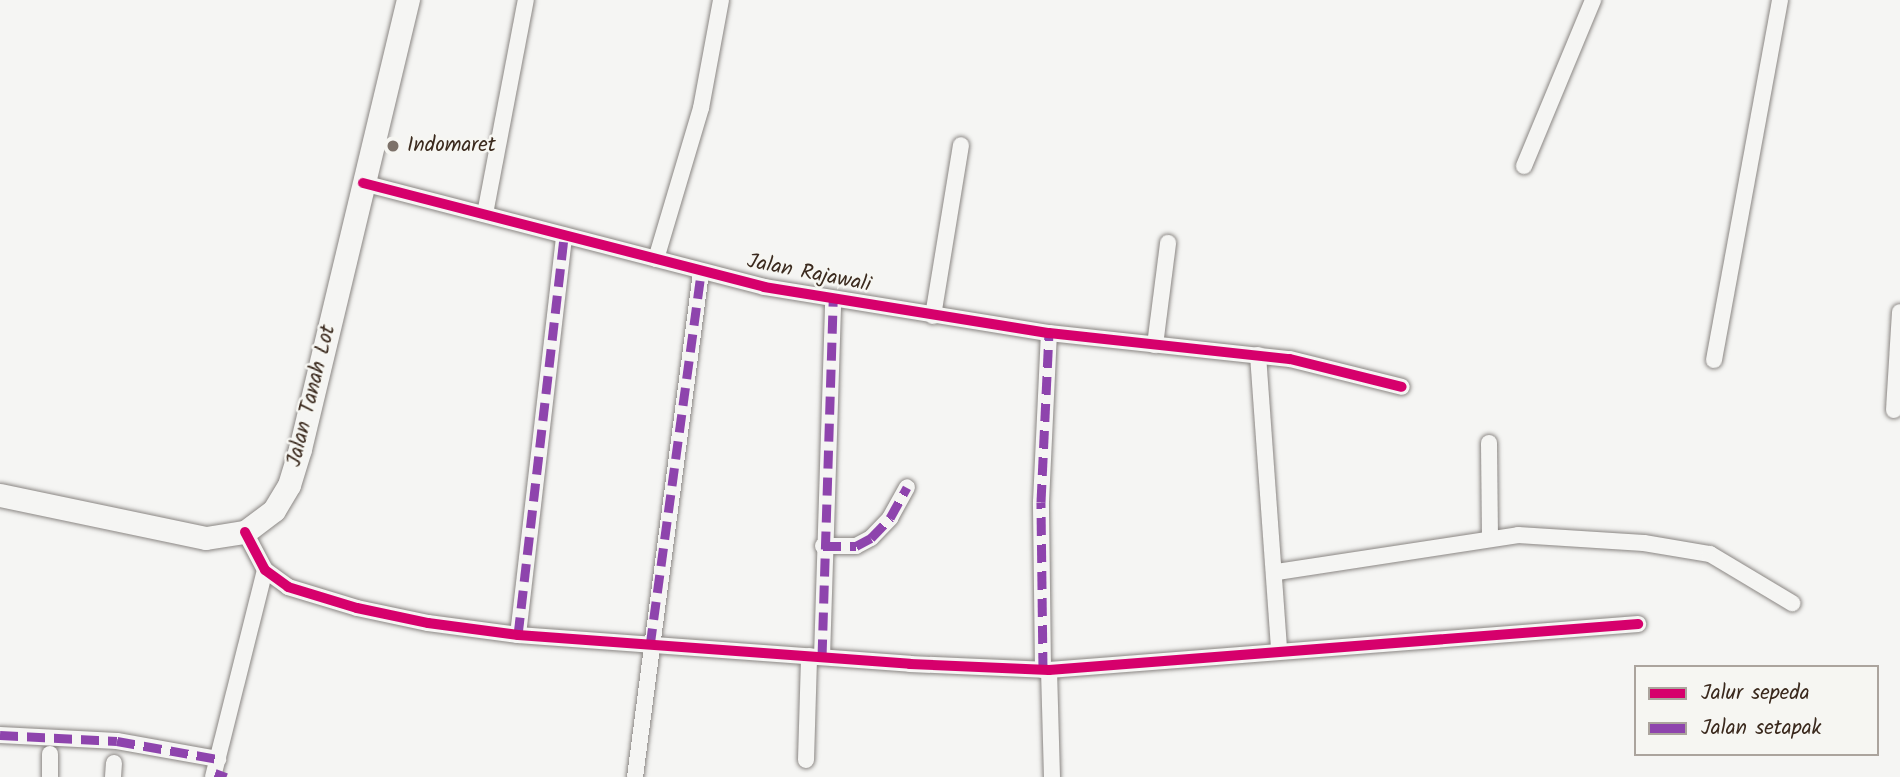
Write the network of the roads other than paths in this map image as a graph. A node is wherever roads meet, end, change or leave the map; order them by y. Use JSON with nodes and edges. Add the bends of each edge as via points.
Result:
{"nodes":[{"id":1,"x":408,"y":0,"type":"edge"},
{"id":2,"x":526,"y":0,"type":"edge"},
{"id":3,"x":721,"y":0,"type":"edge"},
{"id":4,"x":1593,"y":0,"type":"edge"},
{"id":5,"x":1780,"y":0,"type":"edge"},
{"id":6,"x":961,"y":145,"type":"dead end"},
{"id":7,"x":1524,"y":166,"type":"dead end"},
{"id":8,"x":363,"y":183,"type":"junction"},
{"id":9,"x":485,"y":214,"type":"junction"},
{"id":10,"x":564,"y":236,"type":"junction"},
{"id":11,"x":1168,"y":243,"type":"dead end"},
{"id":12,"x":656,"y":258,"type":"junction"},
{"id":13,"x":701,"y":272,"type":"junction"},
{"id":14,"x":833,"y":299,"type":"junction"},
{"id":15,"x":1900,"y":312,"type":"edge"},
{"id":16,"x":933,"y":316,"type":"junction"},
{"id":17,"x":1049,"y":333,"type":"junction"},
{"id":18,"x":1155,"y":345,"type":"junction"},
{"id":19,"x":1258,"y":355,"type":"junction"},
{"id":20,"x":1714,"y":360,"type":"dead end"},
{"id":21,"x":1402,"y":387,"type":"dead end"},
{"id":22,"x":1894,"y":410,"type":"dead end"},
{"id":23,"x":1489,"y":443,"type":"dead end"},
{"id":24,"x":906,"y":487,"type":"dead end"},
{"id":25,"x":0,"y":495,"type":"edge"},
{"id":26,"x":245,"y":532,"type":"junction"},
{"id":27,"x":1490,"y":536,"type":"junction"},
{"id":28,"x":823,"y":546,"type":"junction"},
{"id":29,"x":265,"y":569,"type":"junction"},
{"id":30,"x":1277,"y":572,"type":"junction"},
{"id":31,"x":1792,"y":603,"type":"dead end"},
{"id":32,"x":1638,"y":624,"type":"dead end"},
{"id":33,"x":518,"y":635,"type":"junction"},
{"id":34,"x":650,"y":646,"type":"junction"},
{"id":35,"x":1279,"y":649,"type":"junction"},
{"id":36,"x":816,"y":656,"type":"junction"},
{"id":37,"x":1046,"y":670,"type":"junction"},
{"id":38,"x":0,"y":735,"type":"edge"},
{"id":39,"x":50,"y":754,"type":"dead end"},
{"id":40,"x":806,"y":760,"type":"dead end"},
{"id":41,"x":218,"y":772,"type":"edge"},
{"id":42,"x":50,"y":777,"type":"edge"},
{"id":43,"x":635,"y":777,"type":"edge"},
{"id":44,"x":1052,"y":777,"type":"edge"}],
"edges":[{"from":1,"to":8,"type":"main road","name":"Jalan Tanah Lot"},
{"from":2,"to":9,"type":"street"},
{"from":3,"to":12,"type":"street","via":[[701,108]]},
{"from":4,"to":7,"type":"street"},
{"from":5,"to":20,"type":"street"},
{"from":6,"to":16,"type":"street"},
{"from":8,"to":9,"type":"street","name":"Jalan Rajawali"},
{"from":8,"to":26,"type":"main road","name":"Jalan Tanah Lot","via":[[289,485],[274,510]]},
{"from":9,"to":10,"type":"street","name":"Jalan Rajawali"},
{"from":10,"to":12,"type":"street","name":"Jalan Rajawali"},
{"from":10,"to":33,"type":"street"},
{"from":11,"to":18,"type":"street"},
{"from":12,"to":13,"type":"street","name":"Jalan Rajawali"},
{"from":13,"to":14,"type":"street","name":"Jalan Rajawali"},
{"from":13,"to":34,"type":"street"},
{"from":14,"to":16,"type":"street","name":"Jalan Rajawali"},
{"from":14,"to":28,"type":"street"},
{"from":15,"to":22,"type":"street"},
{"from":16,"to":17,"type":"street","name":"Jalan Rajawali"},
{"from":17,"to":18,"type":"street","name":"Jalan Rajawali"},
{"from":17,"to":37,"type":"street","via":[[1041,502]]},
{"from":18,"to":19,"type":"street","name":"Jalan Rajawali"},
{"from":19,"to":21,"type":"street","name":"Jalan Rajawali"},
{"from":19,"to":30,"type":"street"},
{"from":23,"to":27,"type":"street"},
{"from":24,"to":28,"type":"street","via":[[882,529],[871,538],[856,546]]},
{"from":25,"to":26,"type":"main road","name":"Jalan Tanah Lot","via":[[206,538]]},
{"from":26,"to":29,"type":"street"},
{"from":27,"to":30,"type":"street"},
{"from":27,"to":31,"type":"street","via":[[1644,543],[1710,554]]},
{"from":28,"to":36,"type":"street"},
{"from":29,"to":33,"type":"street","via":[[288,587],[357,608]]},
{"from":29,"to":41,"type":"street"},
{"from":30,"to":35,"type":"street"},
{"from":32,"to":35,"type":"street"},
{"from":33,"to":34,"type":"street"},
{"from":34,"to":36,"type":"street"},
{"from":34,"to":43,"type":"street"},
{"from":35,"to":37,"type":"street"},
{"from":36,"to":37,"type":"street"},
{"from":36,"to":40,"type":"street"},
{"from":37,"to":44,"type":"street"},
{"from":38,"to":41,"type":"street","via":[[117,741]]},
{"from":39,"to":42,"type":"street"}]}
